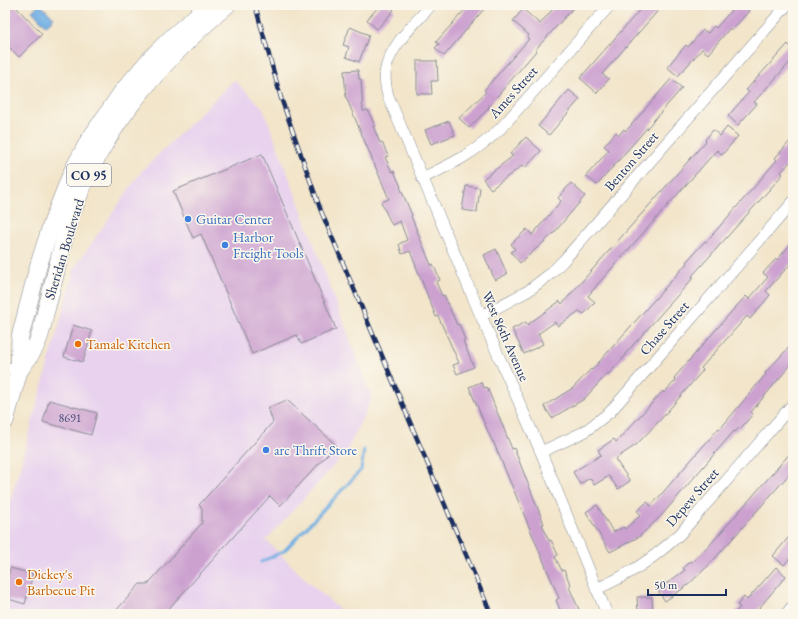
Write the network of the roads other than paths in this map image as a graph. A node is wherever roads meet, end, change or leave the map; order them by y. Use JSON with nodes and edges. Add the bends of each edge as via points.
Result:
{"nodes":[{"id":1,"x":432,"y":5,"type":"edge"},
{"id":2,"x":610,"y":5,"type":"edge"},
{"id":3,"x":787,"y":5,"type":"edge"},
{"id":4,"x":218,"y":7,"type":"edge"},
{"id":5,"x":422,"y":178,"type":"junction"},
{"id":6,"x":793,"y":202,"type":"edge"},
{"id":7,"x":481,"y":316,"type":"junction"},
{"id":8,"x":12,"y":369,"type":"edge"},
{"id":9,"x":793,"y":404,"type":"edge"},
{"id":10,"x":5,"y":421,"type":"edge"},
{"id":11,"x":540,"y":452,"type":"junction"},
{"id":12,"x":596,"y":588,"type":"junction"},
{"id":13,"x":793,"y":606,"type":"edge"},
{"id":14,"x":607,"y":614,"type":"edge"},
{"id":15,"x":786,"y":614,"type":"edge"}],
"edges":[{"from":1,"to":5,"type":"street","name":"West 86th Avenue","via":[[394,49],[386,69],[388,96]]},
{"from":2,"to":5,"type":"street","name":"Ames Street","via":[[485,143],[452,164]]},
{"from":3,"to":7,"type":"street","name":"Benton Street","via":[[564,260],[528,291]]},
{"from":4,"to":8,"type":"main road","name":"Sheridan Boulevard","number":"CO 95","via":[[153,76],[104,144],[84,184],[67,228],[37,343]]},
{"from":5,"to":7,"type":"street","name":"West 86th Avenue"},
{"from":6,"to":11,"type":"street","name":"Chase Street","via":[[610,412],[584,432]]},
{"from":7,"to":11,"type":"street","name":"West 86th Avenue"},
{"from":8,"to":10,"type":"main road","name":"Sheridan Boulevard","number":"CO 95"},
{"from":9,"to":12,"type":"street","name":"Depew Street","via":[[680,534],[642,566],[618,580]]},
{"from":11,"to":12,"type":"street","name":"West 86th Avenue"},
{"from":12,"to":14,"type":"street","name":"West 86th Avenue"},
{"from":13,"to":15,"type":"street"}]}
